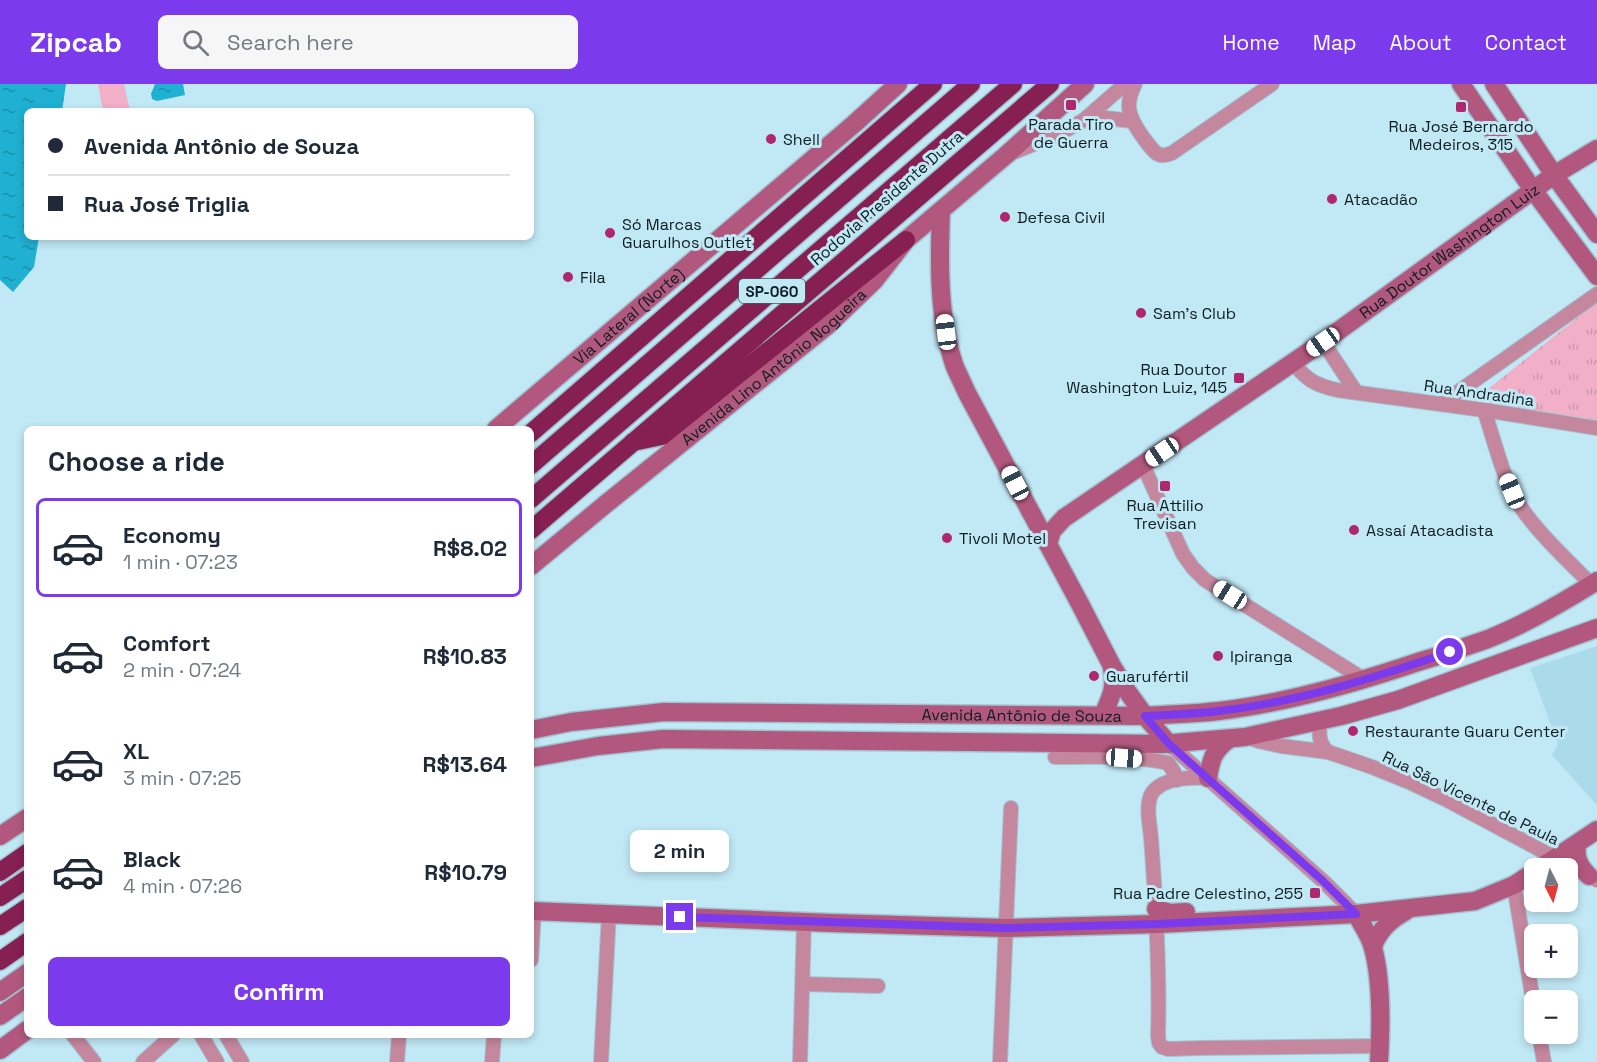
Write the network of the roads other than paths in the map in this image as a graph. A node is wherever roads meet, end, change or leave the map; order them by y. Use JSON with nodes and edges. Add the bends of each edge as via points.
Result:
{"nodes":[{"id":1,"x":898,"y":84,"type":"edge"},
{"id":2,"x":933,"y":84,"type":"edge"},
{"id":3,"x":972,"y":84,"type":"edge"},
{"id":4,"x":1013,"y":84,"type":"edge"},
{"id":5,"x":1050,"y":84,"type":"edge"},
{"id":6,"x":1085,"y":84,"type":"edge"},
{"id":7,"x":1125,"y":84,"type":"edge"},
{"id":8,"x":1135,"y":84,"type":"edge"},
{"id":9,"x":1272,"y":84,"type":"edge"},
{"id":10,"x":1461,"y":84,"type":"edge"},
{"id":11,"x":1494,"y":84,"type":"edge"},
{"id":12,"x":1084,"y":120,"type":"junction"},
{"id":13,"x":1132,"y":121,"type":"junction"},
{"id":14,"x":1597,"y":149,"type":"edge"},
{"id":15,"x":1005,"y":156,"type":"junction"},
{"id":16,"x":1554,"y":175,"type":"junction"},
{"id":17,"x":1533,"y":190,"type":"junction"},
{"id":18,"x":941,"y":211,"type":"junction"},
{"id":19,"x":1597,"y":234,"type":"edge"},
{"id":20,"x":906,"y":240,"type":"junction"},
{"id":21,"x":1597,"y":276,"type":"edge"},
{"id":22,"x":1597,"y":294,"type":"edge"},
{"id":23,"x":1323,"y":342,"type":"junction"},
{"id":24,"x":1293,"y":363,"type":"junction"},
{"id":25,"x":1356,"y":392,"type":"junction"},
{"id":26,"x":1441,"y":404,"type":"junction"},
{"id":27,"x":1484,"y":410,"type":"junction"},
{"id":28,"x":500,"y":426,"type":"edge"},
{"id":29,"x":1597,"y":428,"type":"edge"},
{"id":30,"x":534,"y":430,"type":"edge"},
{"id":31,"x":632,"y":443,"type":"junction"},
{"id":32,"x":534,"y":462,"type":"edge"},
{"id":33,"x":1143,"y":465,"type":"junction"},
{"id":34,"x":534,"y":496,"type":"edge"},
{"id":35,"x":1033,"y":516,"type":"junction"},
{"id":36,"x":1065,"y":518,"type":"junction"},
{"id":37,"x":534,"y":527,"type":"edge"},
{"id":38,"x":1048,"y":544,"type":"junction"},
{"id":39,"x":534,"y":563,"type":"edge"},
{"id":40,"x":1594,"y":583,"type":"edge"},
{"id":41,"x":1597,"y":628,"type":"edge"},
{"id":42,"x":1112,"y":666,"type":"junction"},
{"id":43,"x":1365,"y":680,"type":"junction"},
{"id":44,"x":1103,"y":715,"type":"junction"},
{"id":45,"x":1145,"y":716,"type":"junction"},
{"id":46,"x":1320,"y":721,"type":"junction"},
{"id":47,"x":534,"y":729,"type":"edge"},
{"id":48,"x":1237,"y":738,"type":"junction"},
{"id":49,"x":1169,"y":744,"type":"junction"},
{"id":50,"x":1328,"y":752,"type":"junction"},
{"id":51,"x":534,"y":757,"type":"edge"},
{"id":52,"x":1055,"y":757,"type":"dead end"},
{"id":53,"x":1208,"y":778,"type":"junction"},
{"id":54,"x":1177,"y":780,"type":"junction"},
{"id":55,"x":1011,"y":807,"type":"dead end"},
{"id":56,"x":24,"y":820,"type":"edge"},
{"id":57,"x":1597,"y":830,"type":"edge"},
{"id":58,"x":0,"y":837,"type":"edge"},
{"id":59,"x":1577,"y":844,"type":"junction"},
{"id":60,"x":24,"y":855,"type":"edge"},
{"id":61,"x":1547,"y":858,"type":"edge"},
{"id":62,"x":1556,"y":858,"type":"edge"},
{"id":63,"x":0,"y":872,"type":"edge"},
{"id":64,"x":1578,"y":873,"type":"edge"},
{"id":65,"x":1524,"y":878,"type":"edge"},
{"id":66,"x":1593,"y":878,"type":"edge"},
{"id":67,"x":24,"y":881,"type":"edge"},
{"id":68,"x":1514,"y":885,"type":"junction"},
{"id":69,"x":0,"y":897,"type":"edge"},
{"id":70,"x":1410,"y":909,"type":"junction"},
{"id":71,"x":24,"y":910,"type":"edge"},
{"id":72,"x":534,"y":911,"type":"edge"},
{"id":73,"x":609,"y":914,"type":"junction"},
{"id":74,"x":1356,"y":914,"type":"junction"},
{"id":75,"x":1157,"y":916,"type":"junction"},
{"id":76,"x":804,"y":922,"type":"junction"},
{"id":77,"x":0,"y":926,"type":"edge"},
{"id":78,"x":1005,"y":928,"type":"junction"},
{"id":79,"x":24,"y":944,"type":"edge"},
{"id":80,"x":1373,"y":946,"type":"junction"},
{"id":81,"x":0,"y":961,"type":"edge"},
{"id":82,"x":24,"y":975,"type":"edge"},
{"id":83,"x":803,"y":984,"type":"junction"},
{"id":84,"x":878,"y":986,"type":"dead end"},
{"id":85,"x":1531,"y":990,"type":"edge"},
{"id":86,"x":0,"y":992,"type":"edge"},
{"id":87,"x":24,"y":999,"type":"edge"},
{"id":88,"x":0,"y":1016,"type":"edge"},
{"id":89,"x":24,"y":1032,"type":"edge"},
{"id":90,"x":75,"y":1038,"type":"edge"},
{"id":91,"x":170,"y":1038,"type":"edge"},
{"id":92,"x":203,"y":1038,"type":"edge"},
{"id":93,"x":228,"y":1038,"type":"edge"},
{"id":94,"x":399,"y":1038,"type":"edge"},
{"id":95,"x":494,"y":1038,"type":"edge"},
{"id":96,"x":1541,"y":1044,"type":"edge"},
{"id":97,"x":0,"y":1050,"type":"edge"},
{"id":98,"x":1379,"y":1054,"type":"edge"},
{"id":99,"x":94,"y":1062,"type":"edge"},
{"id":100,"x":143,"y":1062,"type":"edge"},
{"id":101,"x":217,"y":1062,"type":"edge"},
{"id":102,"x":242,"y":1062,"type":"edge"},
{"id":103,"x":397,"y":1062,"type":"edge"},
{"id":104,"x":492,"y":1062,"type":"edge"},
{"id":105,"x":601,"y":1062,"type":"edge"},
{"id":106,"x":800,"y":1062,"type":"edge"},
{"id":107,"x":1000,"y":1062,"type":"edge"},
{"id":108,"x":1544,"y":1062,"type":"edge"}],
"edges":[{"from":1,"to":28,"type":"main road","name":"Via Lateral (Norte)"},
{"from":2,"to":30,"type":"highway","number":"SP-060"},
{"from":3,"to":32,"type":"highway","name":"Rodovia Presidente Dutra","number":"SP-060"},
{"from":4,"to":34,"type":"highway","name":"Rodovia Presidente Dutra","number":"SP-060"},
{"from":5,"to":31,"type":"highway","name":"Rodovia Presidente Dutra","number":"SP-060"},
{"from":6,"to":15,"type":"main road","name":"Avenida Lino Antônio Nogueira"},
{"from":7,"to":12,"type":"street","name":"Avenida Lino Antônio Nogueira"},
{"from":8,"to":13,"type":"street","via":[[1129,103]]},
{"from":9,"to":13,"type":"street","via":[[1172,153],[1158,155]]},
{"from":10,"to":17,"type":"main road"},
{"from":11,"to":16,"type":"main road"},
{"from":12,"to":13,"type":"street"},
{"from":12,"to":15,"type":"street","name":"Avenida Lino Antônio Nogueira"},
{"from":14,"to":16,"type":"main road","name":"Rua Doutor Washington Luiz"},
{"from":15,"to":18,"type":"main road","name":"Avenida Lino Antônio Nogueira"},
{"from":16,"to":17,"type":"main road","name":"Rua Doutor Washington Luiz"},
{"from":16,"to":19,"type":"main road"},
{"from":17,"to":21,"type":"main road"},
{"from":17,"to":23,"type":"main road","name":"Rua Doutor Washington Luiz"},
{"from":18,"to":20,"type":"main road","name":"Avenida Lino Antônio Nogueira"},
{"from":18,"to":35,"type":"main road","via":[[941,293],[955,366]]},
{"from":20,"to":31,"type":"highway","via":[[662,436]]},
{"from":20,"to":39,"type":"main road","name":"Avenida Lino Antônio Nogueira","via":[[874,281],[828,325]]},
{"from":22,"to":26,"type":"street"},
{"from":23,"to":24,"type":"main road","name":"Rua Doutor Washington Luiz"},
{"from":23,"to":25,"type":"street"},
{"from":24,"to":25,"type":"street","name":"Rua Andradina","via":[[1312,382]]},
{"from":24,"to":33,"type":"main road","name":"Rua Doutor Washington Luiz"},
{"from":25,"to":26,"type":"street","name":"Rua Andradina"},
{"from":26,"to":27,"type":"street","name":"Rua Andradina"},
{"from":27,"to":29,"type":"street","name":"Rua Andradina"},
{"from":27,"to":40,"type":"street","via":[[1519,506]]},
{"from":31,"to":37,"type":"highway","name":"Rodovia Presidente Dutra","number":"SP-060"},
{"from":33,"to":36,"type":"main road","name":"Rua Doutor Washington Luiz"},
{"from":33,"to":43,"type":"street","via":[[1183,554],[1205,580]]},
{"from":35,"to":36,"type":"main road"},
{"from":35,"to":38,"type":"main road"},
{"from":36,"to":38,"type":"main road","name":"Rua Doutor Washington Luiz","via":[[1052,531]]},
{"from":38,"to":42,"type":"main road"},
{"from":40,"to":43,"type":"main road","name":"Avenida Antônio de Souza","via":[[1489,638]]},
{"from":41,"to":46,"type":"main road","name":"Avenida Antônio de Souza","via":[[1398,700]]},
{"from":42,"to":44,"type":"main road","via":[[1114,689]]},
{"from":42,"to":45,"type":"main road"},
{"from":43,"to":45,"type":"main road","name":"Avenida Antônio de Souza","via":[[1219,711]]},
{"from":44,"to":45,"type":"main road","name":"Avenida Antônio de Souza"},
{"from":44,"to":47,"type":"main road","name":"Avenida Antônio de Souza","via":[[664,712]]},
{"from":45,"to":49,"type":"main road"},
{"from":46,"to":48,"type":"main road","name":"Avenida Antônio de Souza"},
{"from":46,"to":50,"type":"street","via":[[1321,744]]},
{"from":48,"to":49,"type":"main road","name":"Avenida Antônio de Souza"},
{"from":48,"to":50,"type":"street","name":"Rua São Vicente de Paula"},
{"from":48,"to":53,"type":"main road","via":[[1219,746]]},
{"from":49,"to":51,"type":"main road","name":"Avenida Antônio de Souza","via":[[663,739]]},
{"from":49,"to":53,"type":"street"},
{"from":50,"to":61,"type":"street","name":"Rua São Vicente de Paula","via":[[1409,782],[1509,833]]},
{"from":52,"to":54,"type":"street","via":[[1168,763]]},
{"from":53,"to":54,"type":"street"},
{"from":53,"to":74,"type":"street"},
{"from":54,"to":75,"type":"street","via":[[1157,788],[1150,797]]},
{"from":55,"to":78,"type":"street"},
{"from":56,"to":58,"type":"main road"},
{"from":57,"to":59,"type":"main road"},
{"from":59,"to":62,"type":"main road"},
{"from":59,"to":66,"type":"main road","via":[[1577,860]]},
{"from":60,"to":63,"type":"highway"},
{"from":64,"to":66,"type":"street","name":"Rua São Vicente de Paula"},
{"from":65,"to":68,"type":"main road"},
{"from":67,"to":69,"type":"highway"},
{"from":68,"to":70,"type":"main road","via":[[1475,901]]},
{"from":68,"to":85,"type":"street"},
{"from":70,"to":74,"type":"main road"},
{"from":70,"to":80,"type":"main road","via":[[1388,922]]},
{"from":71,"to":77,"type":"highway"},
{"from":72,"to":73,"type":"main road"},
{"from":73,"to":76,"type":"main road"},
{"from":73,"to":105,"type":"street"},
{"from":74,"to":75,"type":"main road","via":[[1235,919]]},
{"from":74,"to":80,"type":"main road"},
{"from":75,"to":78,"type":"main road"},
{"from":75,"to":98,"type":"street","via":[[1158,1036],[1162,1047]]},
{"from":76,"to":78,"type":"main road"},
{"from":76,"to":83,"type":"street"},
{"from":78,"to":107,"type":"street"},
{"from":79,"to":81,"type":"highway"},
{"from":80,"to":98,"type":"main road","via":[[1379,993]]},
{"from":82,"to":86,"type":"main road"},
{"from":83,"to":84,"type":"street"},
{"from":83,"to":106,"type":"street"},
{"from":87,"to":88,"type":"main road"},
{"from":89,"to":97,"type":"main road"},
{"from":90,"to":99,"type":"street"},
{"from":91,"to":100,"type":"street"},
{"from":92,"to":101,"type":"street"},
{"from":93,"to":102,"type":"street"},
{"from":94,"to":103,"type":"street"},
{"from":95,"to":104,"type":"street"},
{"from":96,"to":108,"type":"street"}]}
